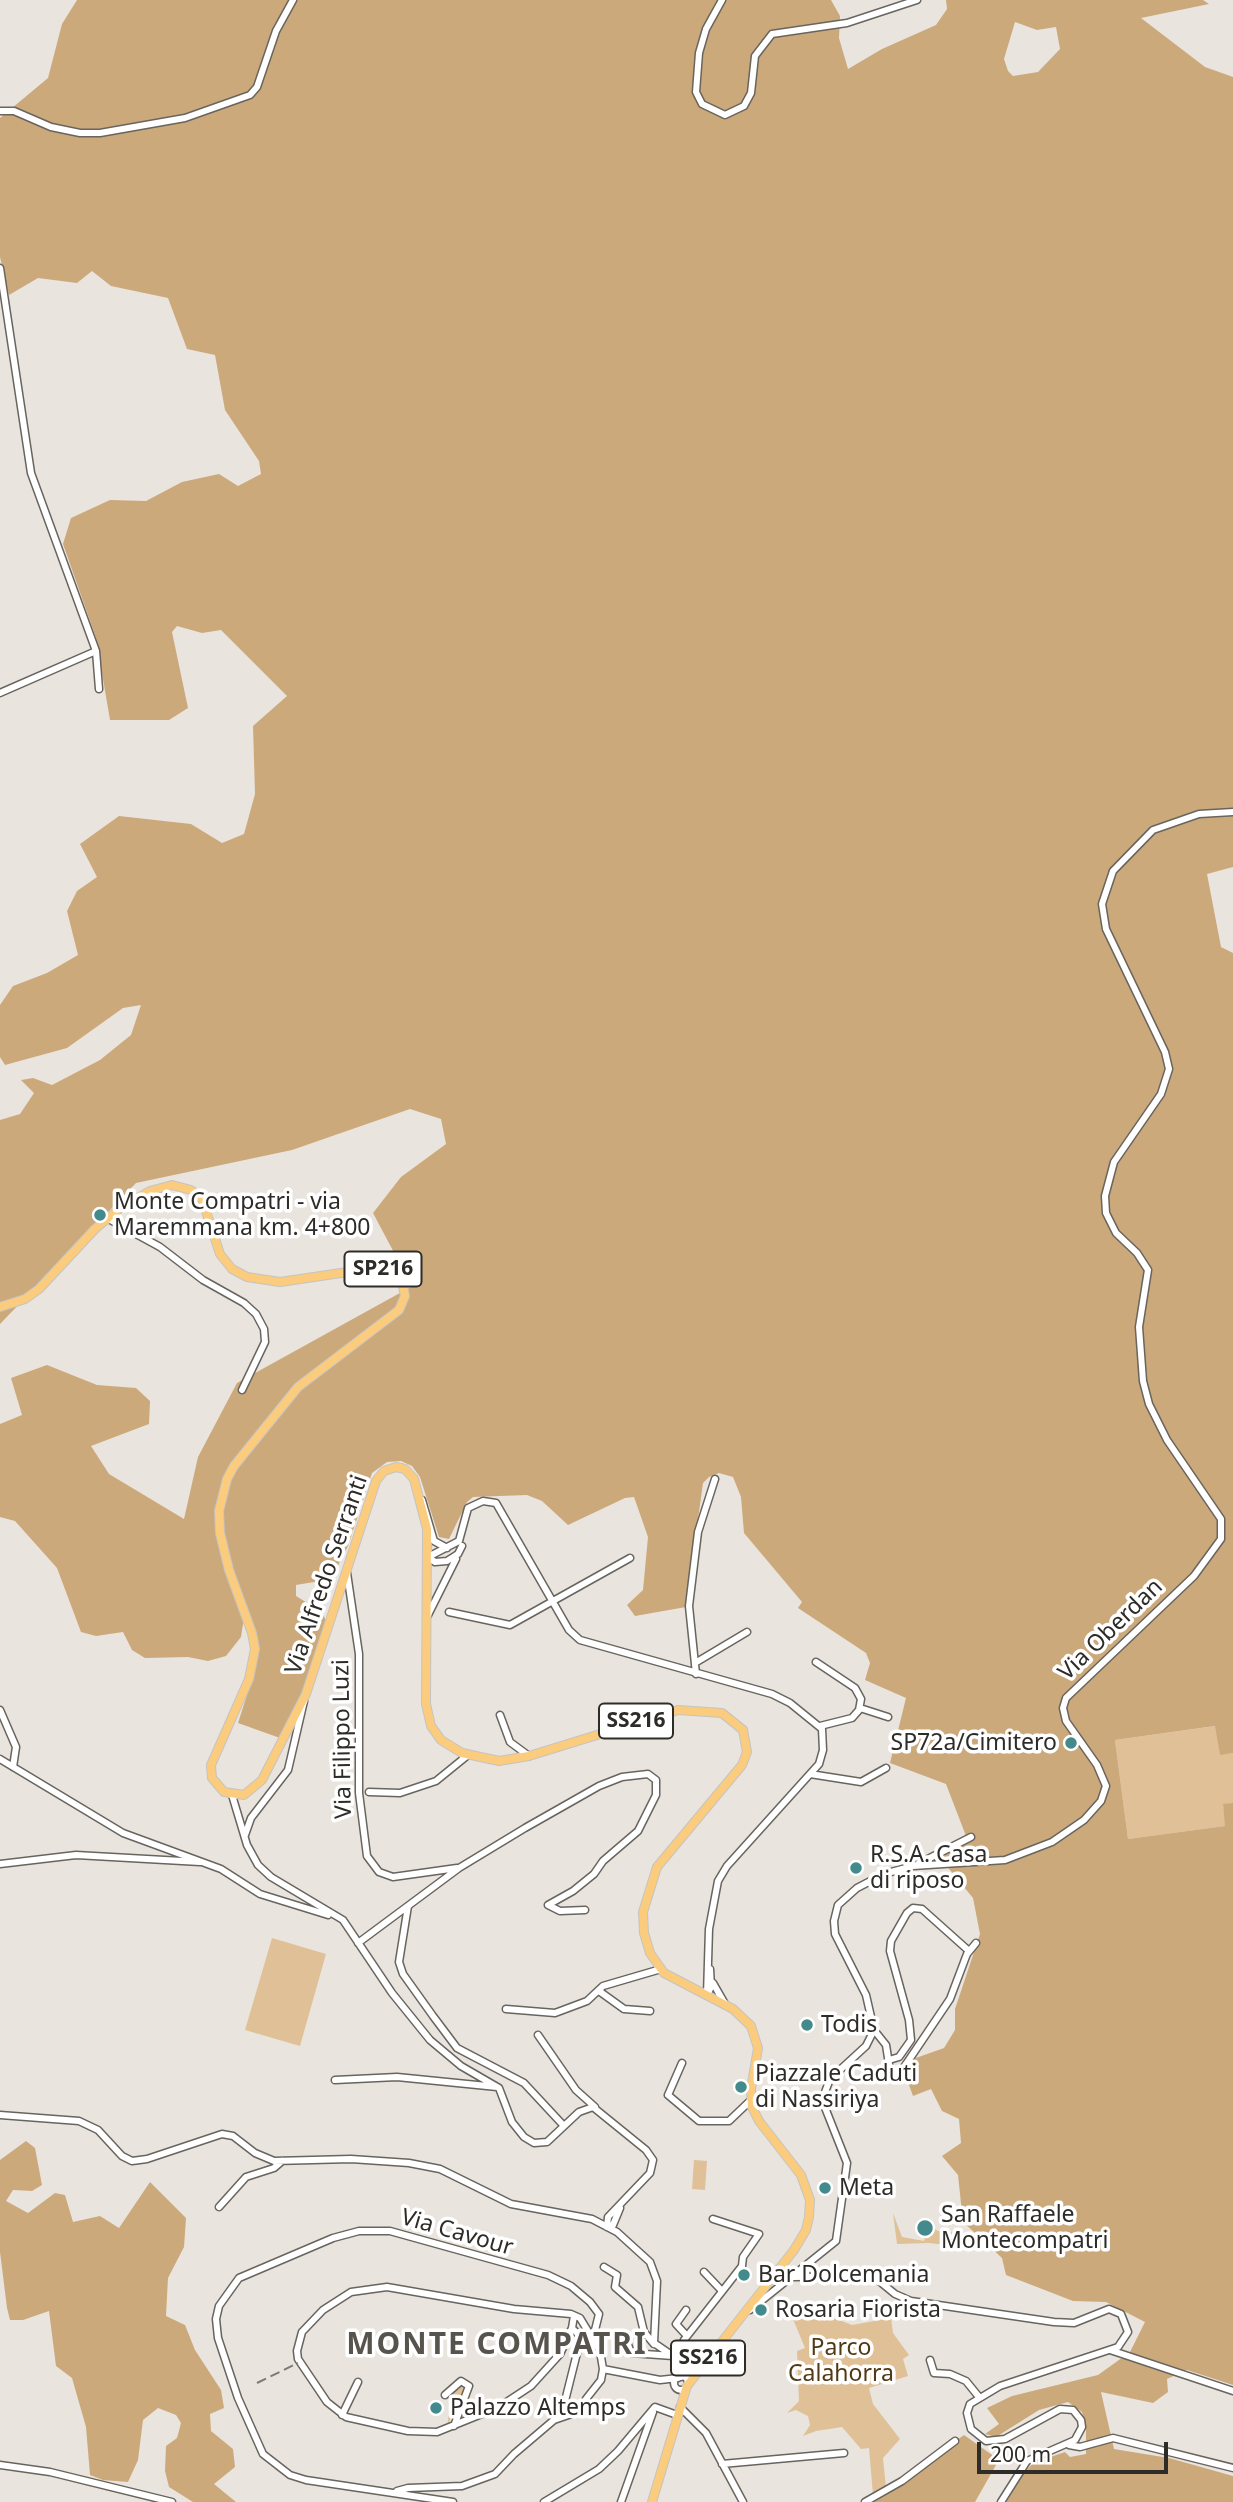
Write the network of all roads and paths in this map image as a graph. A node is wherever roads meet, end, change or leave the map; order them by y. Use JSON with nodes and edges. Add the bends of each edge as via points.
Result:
{"nodes":[{"id":1,"x":293,"y":0,"type":"edge"},
{"id":2,"x":722,"y":0,"type":"edge"},
{"id":3,"x":917,"y":0,"type":"edge"},
{"id":4,"x":0,"y":111,"type":"edge"},
{"id":5,"x":0,"y":268,"type":"edge"},
{"id":6,"x":96,"y":651,"type":"junction"},
{"id":7,"x":99,"y":689,"type":"dead end"},
{"id":8,"x":0,"y":693,"type":"edge"},
{"id":9,"x":1233,"y":812,"type":"edge"},
{"id":10,"x":107,"y":1218,"type":"junction"},
{"id":11,"x":0,"y":1307,"type":"edge"},
{"id":12,"x":242,"y":1390,"type":"dead end"},
{"id":13,"x":715,"y":1479,"type":"dead end"},
{"id":14,"x":419,"y":1493,"type":"junction"},
{"id":15,"x":483,"y":1501,"type":"junction"},
{"id":16,"x":462,"y":1546,"type":"junction"},
{"id":17,"x":449,"y":1548,"type":"junction"},
{"id":18,"x":428,"y":1557,"type":"junction"},
{"id":19,"x":630,"y":1558,"type":"dead end"},
{"id":20,"x":350,"y":1561,"type":"junction"},
{"id":21,"x":552,"y":1601,"type":"junction"},
{"id":22,"x":449,"y":1612,"type":"dead end"},
{"id":23,"x":427,"y":1620,"type":"junction"},
{"id":24,"x":747,"y":1632,"type":"dead end"},
{"id":25,"x":817,"y":1662,"type":"dead end"},
{"id":26,"x":695,"y":1663,"type":"junction"},
{"id":27,"x":696,"y":1674,"type":"junction"},
{"id":28,"x":306,"y":1694,"type":"junction"},
{"id":29,"x":860,"y":1709,"type":"junction"},
{"id":30,"x":0,"y":1710,"type":"edge"},
{"id":31,"x":500,"y":1715,"type":"dead end"},
{"id":32,"x":888,"y":1717,"type":"dead end"},
{"id":33,"x":820,"y":1726,"type":"junction"},
{"id":34,"x":468,"y":1755,"type":"junction"},
{"id":35,"x":528,"y":1756,"type":"junction"},
{"id":36,"x":0,"y":1759,"type":"edge"},
{"id":37,"x":13,"y":1767,"type":"junction"},
{"id":38,"x":886,"y":1768,"type":"dead end"},
{"id":39,"x":810,"y":1774,"type":"junction"},
{"id":40,"x":369,"y":1792,"type":"dead end"},
{"id":41,"x":232,"y":1795,"type":"junction"},
{"id":42,"x":971,"y":1837,"type":"dead end"},
{"id":43,"x":245,"y":1841,"type":"junction"},
{"id":44,"x":201,"y":1862,"type":"junction"},
{"id":45,"x":0,"y":1864,"type":"edge"},
{"id":46,"x":914,"y":1866,"type":"junction"},
{"id":47,"x":459,"y":1868,"type":"junction"},
{"id":48,"x":418,"y":1876,"type":"junction"},
{"id":49,"x":427,"y":1891,"type":"junction"},
{"id":50,"x":408,"y":1906,"type":"junction"},
{"id":51,"x":585,"y":1910,"type":"dead end"},
{"id":52,"x":343,"y":1920,"type":"junction"},
{"id":53,"x":358,"y":1943,"type":"junction"},
{"id":54,"x":976,"y":1943,"type":"dead end"},
{"id":55,"x":969,"y":1951,"type":"junction"},
{"id":56,"x":661,"y":1969,"type":"junction"},
{"id":57,"x":708,"y":1975,"type":"junction"},
{"id":58,"x":690,"y":1987,"type":"junction"},
{"id":59,"x":599,"y":1991,"type":"junction"},
{"id":60,"x":707,"y":1995,"type":"junction"},
{"id":61,"x":726,"y":2005,"type":"junction"},
{"id":62,"x":506,"y":2010,"type":"dead end"},
{"id":63,"x":650,"y":2011,"type":"dead end"},
{"id":64,"x":874,"y":2030,"type":"junction"},
{"id":65,"x":538,"y":2035,"type":"dead end"},
{"id":66,"x":889,"y":2060,"type":"junction"},
{"id":67,"x":682,"y":2063,"type":"dead end"},
{"id":68,"x":335,"y":2080,"type":"dead end"},
{"id":69,"x":499,"y":2088,"type":"junction"},
{"id":70,"x":751,"y":2100,"type":"junction"},
{"id":71,"x":599,"y":2109,"type":"junction"},
{"id":72,"x":0,"y":2115,"type":"edge"},
{"id":73,"x":564,"y":2126,"type":"junction"},
{"id":74,"x":282,"y":2161,"type":"junction"},
{"id":75,"x":219,"y":2207,"type":"dead end"},
{"id":76,"x":616,"y":2211,"type":"junction"},
{"id":77,"x":713,"y":2219,"type":"dead end"},
{"id":78,"x":592,"y":2220,"type":"junction"},
{"id":79,"x":607,"y":2227,"type":"junction"},
{"id":80,"x":623,"y":2238,"type":"junction"},
{"id":81,"x":604,"y":2267,"type":"dead end"},
{"id":82,"x":704,"y":2272,"type":"dead end"},
{"id":83,"x":791,"y":2277,"type":"junction"},
{"id":84,"x":722,"y":2291,"type":"junction"},
{"id":85,"x":685,"y":2310,"type":"dead end"},
{"id":86,"x":745,"y":2314,"type":"junction"},
{"id":87,"x":574,"y":2316,"type":"junction"},
{"id":88,"x":572,"y":2328,"type":"junction"},
{"id":89,"x":687,"y":2336,"type":"junction"},
{"id":90,"x":593,"y":2338,"type":"junction"},
{"id":91,"x":627,"y":2343,"type":"dead end"},
{"id":92,"x":659,"y":2347,"type":"junction"},
{"id":93,"x":1110,"y":2350,"type":"junction"},
{"id":94,"x":676,"y":2355,"type":"junction"},
{"id":95,"x":930,"y":2360,"type":"dead end"},
{"id":96,"x":699,"y":2368,"type":"junction"},
{"id":97,"x":603,"y":2370,"type":"junction"},
{"id":98,"x":679,"y":2377,"type":"junction"},
{"id":99,"x":660,"y":2380,"type":"junction"},
{"id":100,"x":358,"y":2382,"type":"dead end"},
{"id":101,"x":682,"y":2388,"type":"junction"},
{"id":102,"x":1233,"y":2391,"type":"edge"},
{"id":103,"x":445,"y":2395,"type":"dead end"},
{"id":104,"x":979,"y":2397,"type":"junction"},
{"id":105,"x":654,"y":2407,"type":"junction"},
{"id":106,"x":679,"y":2408,"type":"junction"},
{"id":107,"x":342,"y":2415,"type":"junction"},
{"id":108,"x":557,"y":2418,"type":"junction"},
{"id":109,"x":454,"y":2426,"type":"junction"},
{"id":110,"x":955,"y":2441,"type":"dead end"},
{"id":111,"x":1069,"y":2445,"type":"junction"},
{"id":112,"x":844,"y":2453,"type":"dead end"},
{"id":113,"x":722,"y":2463,"type":"junction"},
{"id":114,"x":0,"y":2465,"type":"edge"},
{"id":115,"x":1233,"y":2468,"type":"edge"},
{"id":116,"x":397,"y":2491,"type":"junction"},
{"id":117,"x":172,"y":2502,"type":"edge"},
{"id":118,"x":453,"y":2502,"type":"edge"},
{"id":119,"x":544,"y":2502,"type":"edge"},
{"id":120,"x":621,"y":2502,"type":"edge"},
{"id":121,"x":652,"y":2502,"type":"edge"},
{"id":122,"x":743,"y":2502,"type":"edge"},
{"id":123,"x":865,"y":2502,"type":"edge"},
{"id":124,"x":1001,"y":2502,"type":"edge"}],
"edges":[{"from":1,"to":4,"type":"street","via":[[250,95],[185,118],[100,133],[51,127],[14,111]]},
{"from":2,"to":3,"type":"street","via":[[699,53],[696,92],[702,104],[725,115],[744,106],[751,93],[755,56],[772,34],[847,23]]},
{"from":5,"to":6,"type":"street","via":[[31,473]]},
{"from":6,"to":7,"type":"street"},
{"from":6,"to":8,"type":"street"},
{"from":9,"to":46,"type":"street","name":"Via Oberdan","via":[[1199,814],[1153,830],[1119,863],[1103,894],[1104,924],[1169,1069],[1161,1094],[1122,1148],[1104,1201],[1116,1233],[1148,1270],[1139,1327],[1149,1404],[1167,1440],[1221,1519],[1221,1539],[1194,1576],[1066,1698],[1066,1721],[1104,1776],[1106,1791],[1096,1808],[1066,1833],[1018,1856]]},
{"from":10,"to":11,"type":"main road","number":"SP216","via":[[39,1290]]},
{"from":10,"to":12,"type":"street","via":[[164,1250],[256,1314],[265,1342]]},
{"from":10,"to":41,"type":"main road","name":"Via Alfredo Serranti","number":"SP216","via":[[150,1191],[178,1186],[202,1199],[220,1254],[247,1278],[280,1282],[379,1268],[395,1273],[404,1285],[399,1310],[298,1387],[228,1479],[219,1507],[219,1527],[229,1570],[253,1633],[254,1657],[210,1766],[216,1784]]},
{"from":13,"to":26,"type":"street","via":[[698,1532],[689,1606]]},
{"from":14,"to":17,"type":"street","via":[[434,1541]]},
{"from":14,"to":18,"type":"main road","name":"Via Alfredo Serranti","number":"SS216"},
{"from":14,"to":20,"type":"main road","name":"Via Alfredo Serranti","number":"SS216","via":[[405,1469],[393,1467],[379,1475]]},
{"from":15,"to":16,"type":"street","via":[[469,1514]]},
{"from":15,"to":17,"type":"street","via":[[468,1508],[459,1541]]},
{"from":15,"to":21,"type":"street","via":[[502,1508]]},
{"from":16,"to":18,"type":"street","via":[[447,1562]]},
{"from":16,"to":23,"type":"street"},
{"from":17,"to":18,"type":"street"},
{"from":18,"to":23,"type":"main road","name":"Via Alfredo Serranti","number":"SS216"},
{"from":19,"to":21,"type":"street"},
{"from":20,"to":28,"type":"main road","name":"Via Alfredo Serranti","number":"SS216"},
{"from":20,"to":48,"type":"street","name":"Via Filippo Luzi","via":[[348,1577],[359,1654],[359,1793],[365,1851],[384,1874]]},
{"from":21,"to":22,"type":"street","via":[[508,1626]]},
{"from":21,"to":27,"type":"street","via":[[569,1630],[586,1643]]},
{"from":23,"to":34,"type":"main road","name":"Via Alfredo Serranti","number":"SS216","via":[[429,1720],[441,1740]]},
{"from":24,"to":26,"type":"street"},
{"from":25,"to":29,"type":"street","via":[[856,1688]]},
{"from":26,"to":27,"type":"street"},
{"from":27,"to":33,"type":"street","via":[[772,1694]]},
{"from":28,"to":41,"type":"main road","name":"Via Alfredo Serranti","number":"SS216","via":[[262,1780],[249,1792]]},
{"from":28,"to":43,"type":"street","via":[[288,1770],[251,1818]]},
{"from":29,"to":32,"type":"street"},
{"from":29,"to":33,"type":"street","via":[[852,1718]]},
{"from":30,"to":37,"type":"street","via":[[16,1747]]},
{"from":31,"to":35,"type":"street","via":[[510,1742]]},
{"from":33,"to":39,"type":"street","via":[[824,1750]]},
{"from":34,"to":35,"type":"main road","name":"Via Alfredo Serranti","number":"SS216","via":[[499,1761]]},
{"from":34,"to":40,"type":"street","via":[[436,1781],[400,1793]]},
{"from":35,"to":56,"type":"main road","name":"Via Alfredo Serranti","number":"SS216","via":[[678,1710],[722,1713],[743,1730],[747,1752],[742,1765],[663,1858],[649,1889],[643,1933]]},
{"from":36,"to":37,"type":"street"},
{"from":37,"to":44,"type":"street","via":[[115,1829]]},
{"from":38,"to":39,"type":"street","via":[[861,1782]]},
{"from":39,"to":57,"type":"street","via":[[723,1872],[711,1915]]},
{"from":41,"to":43,"type":"street"},
{"from":42,"to":46,"type":"street"},
{"from":43,"to":52,"type":"street","via":[[267,1874]]},
{"from":44,"to":45,"type":"street","via":[[76,1854]]},
{"from":44,"to":52,"type":"street","via":[[229,1873],[260,1894]]},
{"from":46,"to":64,"type":"street","name":"Via Oberdan","via":[[870,1880],[841,1902],[835,1913],[835,1934],[866,1995]]},
{"from":47,"to":48,"type":"street","name":"Via Filippo Luzi"},
{"from":47,"to":49,"type":"street"},
{"from":47,"to":51,"type":"street","via":[[599,1786],[648,1774],[656,1780],[656,1795],[638,1831],[573,1891],[548,1905],[560,1911]]},
{"from":48,"to":49,"type":"street","via":[[430,1882]]},
{"from":49,"to":50,"type":"street"},
{"from":50,"to":53,"type":"street"},
{"from":50,"to":73,"type":"street","via":[[399,1962],[403,1974],[457,2048],[524,2082]]},
{"from":52,"to":53,"type":"street"},
{"from":53,"to":69,"type":"street","via":[[430,2040],[461,2066]]},
{"from":54,"to":55,"type":"street"},
{"from":55,"to":66,"type":"street","via":[[950,1999],[896,2079],[891,2077]]},
{"from":55,"to":66,"type":"street","via":[[922,1909],[907,1913],[890,1951],[911,2040],[900,2057]]},
{"from":56,"to":58,"type":"main road"},
{"from":56,"to":59,"type":"street"},
{"from":57,"to":58,"type":"street"},
{"from":57,"to":60,"type":"street","via":[[711,1987]]},
{"from":57,"to":61,"type":"street"},
{"from":58,"to":60,"type":"main road"},
{"from":59,"to":62,"type":"street","via":[[587,2001],[555,2013]]},
{"from":59,"to":63,"type":"street","via":[[624,2009]]},
{"from":60,"to":61,"type":"main road"},
{"from":61,"to":70,"type":"main road","via":[[751,2026],[757,2040]]},
{"from":64,"to":66,"type":"street","name":"Via Oberdan","via":[[886,2045]]},
{"from":64,"to":83,"type":"street","via":[[866,2046],[830,2078],[822,2100],[847,2164],[836,2241]]},
{"from":65,"to":71,"type":"street","via":[[576,2090]]},
{"from":67,"to":70,"type":"street","via":[[668,2095],[699,2121],[729,2121]]},
{"from":68,"to":69,"type":"street","via":[[397,2077]]},
{"from":69,"to":73,"type":"street","via":[[512,2122],[529,2141],[547,2142]]},
{"from":70,"to":86,"type":"main road","number":"SS216","via":[[759,2121],[801,2175],[810,2200],[806,2230]]},
{"from":71,"to":73,"type":"street","via":[[585,2108]]},
{"from":71,"to":76,"type":"street","via":[[653,2160],[647,2179]]},
{"from":72,"to":74,"type":"street","via":[[79,2121],[99,2130],[130,2160],[147,2159],[222,2134],[233,2136],[260,2155]]},
{"from":74,"to":75,"type":"street","via":[[244,2178]]},
{"from":74,"to":78,"type":"street","via":[[351,2159],[430,2167],[511,2204]]},
{"from":76,"to":78,"type":"street"},
{"from":76,"to":79,"type":"street","via":[[613,2225]]},
{"from":76,"to":80,"type":"street"},
{"from":77,"to":84,"type":"street","via":[[759,2234]]},
{"from":78,"to":79,"type":"street"},
{"from":79,"to":80,"type":"street"},
{"from":80,"to":92,"type":"street","via":[[644,2253],[655,2272],[654,2343]]},
{"from":81,"to":92,"type":"street","via":[[617,2275],[615,2287],[638,2307],[644,2332]]},
{"from":82,"to":84,"type":"street"},
{"from":83,"to":86,"type":"street"},
{"from":83,"to":93,"type":"street","via":[[873,2276],[911,2301],[1054,2322],[1074,2323],[1109,2309],[1121,2314],[1128,2332],[1124,2342]]},
{"from":84,"to":89,"type":"street"},
{"from":85,"to":89,"type":"street","via":[[676,2324]]},
{"from":86,"to":96,"type":"main road","number":"SS216"},
{"from":87,"to":88,"type":"street"},
{"from":87,"to":90,"type":"street"},
{"from":87,"to":107,"type":"street","via":[[387,2287],[351,2292],[323,2310],[302,2332],[297,2350],[298,2359],[327,2402]]},
{"from":88,"to":108,"type":"street","via":[[581,2337]]},
{"from":88,"to":109,"type":"street","via":[[560,2354],[531,2386],[499,2407]]},
{"from":89,"to":94,"type":"street"},
{"from":90,"to":97,"type":"street"},
{"from":90,"to":116,"type":"street","name":"Via Cavour","via":[[599,2314],[570,2286],[390,2231],[359,2231],[333,2238],[239,2278],[224,2296],[216,2319],[218,2338],[237,2398],[262,2454],[290,2475],[306,2480]]},
{"from":91,"to":94,"type":"street","via":[[631,2353]]},
{"from":92,"to":94,"type":"street"},
{"from":93,"to":102,"type":"street"},
{"from":93,"to":104,"type":"street"},
{"from":94,"to":96,"type":"street","via":[[690,2357]]},
{"from":95,"to":104,"type":"street","via":[[934,2373],[966,2381]]},
{"from":96,"to":98,"type":"street"},
{"from":96,"to":101,"type":"main road","number":"SS216"},
{"from":97,"to":99,"type":"street"},
{"from":97,"to":108,"type":"street","via":[[583,2410]]},
{"from":98,"to":99,"type":"street"},
{"from":98,"to":101,"type":"street","via":[[686,2379]]},
{"from":98,"to":101,"type":"street","via":[[674,2383]]},
{"from":99,"to":101,"type":"street"},
{"from":100,"to":107,"type":"street"},
{"from":101,"to":106,"type":"main road","number":"SS216"},
{"from":103,"to":109,"type":"street","via":[[461,2381],[470,2386]]},
{"from":104,"to":111,"type":"street","via":[[970,2404],[968,2421],[976,2436],[986,2441],[1005,2439],[1051,2412],[1067,2408],[1077,2415],[1082,2427]]},
{"from":105,"to":106,"type":"street"},
{"from":105,"to":119,"type":"street","via":[[599,2469]]},
{"from":105,"to":120,"type":"street"},
{"from":106,"to":113,"type":"street","via":[[706,2433]]},
{"from":106,"to":121,"type":"main road","number":"SS216"},
{"from":107,"to":109,"type":"street","via":[[408,2431],[437,2432]]},
{"from":108,"to":116,"type":"street","via":[[483,2480],[456,2487]]},
{"from":110,"to":123,"type":"street"},
{"from":111,"to":115,"type":"street","via":[[1080,2447],[1113,2438]]},
{"from":111,"to":124,"type":"street","via":[[1027,2461]]},
{"from":112,"to":113,"type":"street"},
{"from":113,"to":122,"type":"street"},
{"from":114,"to":117,"type":"street","via":[[50,2472]]},
{"from":116,"to":118,"type":"street"}]}
